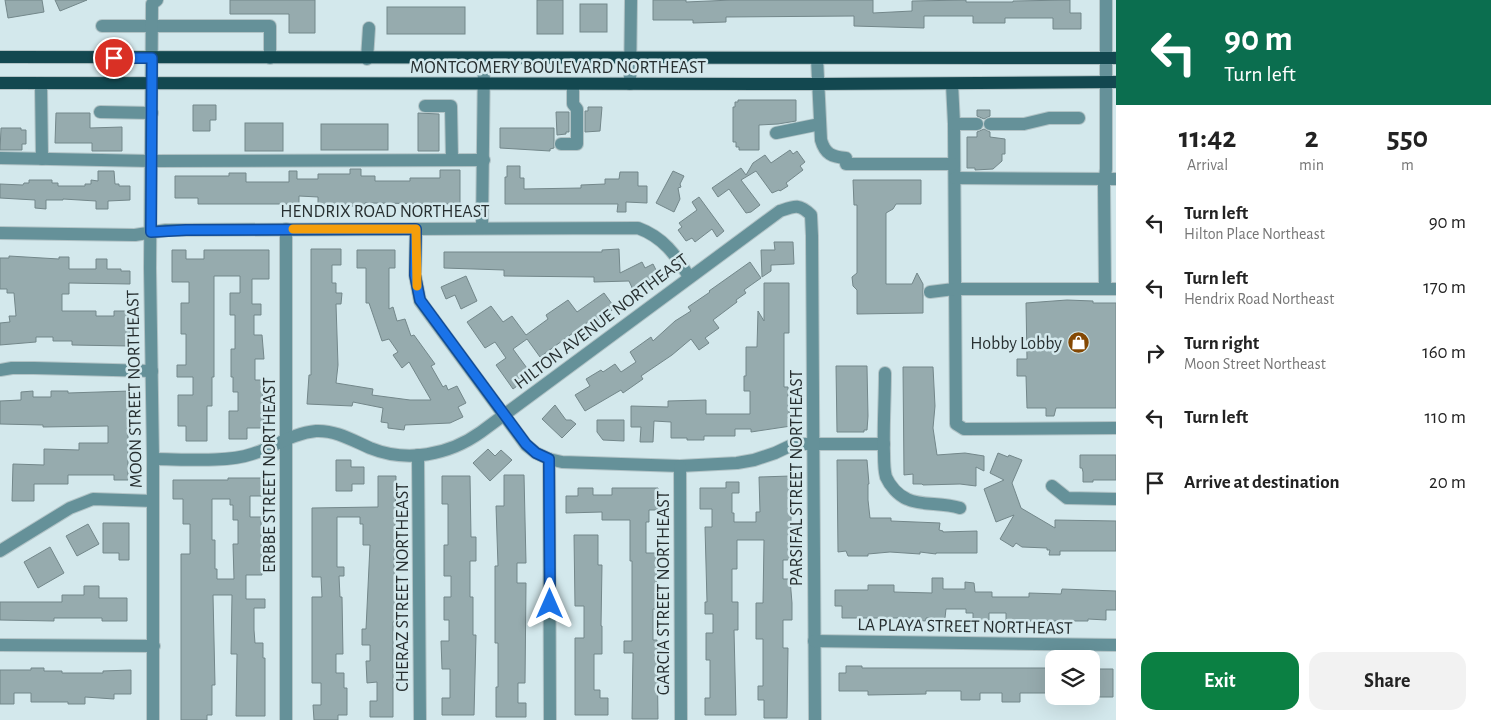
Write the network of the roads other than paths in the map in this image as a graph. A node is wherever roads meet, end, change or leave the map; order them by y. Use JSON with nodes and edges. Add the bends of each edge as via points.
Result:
{"nodes":[{"id":1,"x":157,"y":0,"type":"edge"},
{"id":2,"x":631,"y":0,"type":"edge"},
{"id":3,"x":1106,"y":0,"type":"edge"},
{"id":4,"x":102,"y":26,"type":"dead end"},
{"id":5,"x":152,"y":26,"type":"junction"},
{"id":6,"x":369,"y":28,"type":"dead end"},
{"id":7,"x":0,"y":57,"type":"edge"},
{"id":8,"x":152,"y":58,"type":"junction"},
{"id":9,"x":270,"y":58,"type":"junction"},
{"id":10,"x":630,"y":58,"type":"junction"},
{"id":11,"x":816,"y":58,"type":"junction"},
{"id":12,"x":1111,"y":58,"type":"edge"},
{"id":13,"x":367,"y":59,"type":"junction"},
{"id":14,"x":484,"y":59,"type":"junction"},
{"id":15,"x":1111,"y":82,"type":"edge"},
{"id":16,"x":0,"y":83,"type":"edge"},
{"id":17,"x":41,"y":83,"type":"junction"},
{"id":18,"x":152,"y":84,"type":"junction"},
{"id":19,"x":483,"y":84,"type":"junction"},
{"id":20,"x":574,"y":84,"type":"junction"},
{"id":21,"x":630,"y":84,"type":"junction"},
{"id":22,"x":817,"y":84,"type":"junction"},
{"id":23,"x":952,"y":84,"type":"junction"},
{"id":24,"x":425,"y":106,"type":"dead end"},
{"id":25,"x":100,"y":112,"type":"dead end"},
{"id":26,"x":152,"y":113,"type":"junction"},
{"id":27,"x":1079,"y":118,"type":"dead end"},
{"id":28,"x":820,"y":124,"type":"junction"},
{"id":29,"x":954,"y":124,"type":"junction"},
{"id":30,"x":776,"y":133,"type":"dead end"},
{"id":31,"x":561,"y":144,"type":"dead end"},
{"id":32,"x":0,"y":158,"type":"edge"},
{"id":33,"x":42,"y":159,"type":"junction"},
{"id":34,"x":452,"y":160,"type":"junction"},
{"id":35,"x":484,"y":160,"type":"junction"},
{"id":36,"x":151,"y":162,"type":"junction"},
{"id":37,"x":954,"y":164,"type":"junction"},
{"id":38,"x":955,"y":178,"type":"junction"},
{"id":39,"x":1110,"y":179,"type":"edge"},
{"id":40,"x":482,"y":228,"type":"junction"},
{"id":41,"x":286,"y":229,"type":"junction"},
{"id":42,"x":416,"y":229,"type":"junction"},
{"id":43,"x":151,"y":232,"type":"junction"},
{"id":44,"x":0,"y":233,"type":"edge"},
{"id":45,"x":812,"y":236,"type":"joint"},
{"id":46,"x":689,"y":277,"type":"junction"},
{"id":47,"x":954,"y":289,"type":"junction"},
{"id":48,"x":1110,"y":289,"type":"edge"},
{"id":49,"x":930,"y":292,"type":"dead end"},
{"id":50,"x":0,"y":370,"type":"edge"},
{"id":51,"x":152,"y":370,"type":"junction"},
{"id":52,"x":885,"y":373,"type":"dead end"},
{"id":53,"x":504,"y":414,"type":"junction"},
{"id":54,"x":1116,"y":428,"type":"edge"},
{"id":55,"x":286,"y":440,"type":"junction"},
{"id":56,"x":813,"y":444,"type":"junction"},
{"id":57,"x":884,"y":444,"type":"junction"},
{"id":58,"x":418,"y":455,"type":"junction"},
{"id":59,"x":153,"y":459,"type":"junction"},
{"id":60,"x":549,"y":459,"type":"junction"},
{"id":61,"x":680,"y":466,"type":"junction"},
{"id":62,"x":1052,"y":486,"type":"dead end"},
{"id":63,"x":1116,"y":499,"type":"edge"},
{"id":64,"x":153,"y":501,"type":"junction"},
{"id":65,"x":960,"y":508,"type":"dead end"},
{"id":66,"x":0,"y":551,"type":"edge"},
{"id":67,"x":814,"y":641,"type":"junction"},
{"id":68,"x":0,"y":645,"type":"edge"},
{"id":69,"x":1116,"y":645,"type":"edge"},
{"id":70,"x":154,"y":646,"type":"junction"},
{"id":71,"x":153,"y":720,"type":"edge"},
{"id":72,"x":286,"y":720,"type":"edge"},
{"id":73,"x":420,"y":720,"type":"edge"},
{"id":74,"x":550,"y":720,"type":"edge"},
{"id":75,"x":681,"y":720,"type":"edge"},
{"id":76,"x":815,"y":720,"type":"edge"}],
"edges":[{"from":1,"to":5,"type":"street","name":"MOON STREET NORTHEAST","via":[[152,4]]},
{"from":2,"to":10,"type":"street"},
{"from":3,"to":12,"type":"street"},
{"from":4,"to":5,"type":"street"},
{"from":5,"to":8,"type":"street","name":"MOON STREET NORTHEAST"},
{"from":5,"to":9,"type":"street","via":[[270,26]]},
{"from":6,"to":13,"type":"street"},
{"from":7,"to":8,"type":"main road","name":"MONTGOMERY BOULEVARD NORTHEAST"},
{"from":8,"to":9,"type":"main road","name":"MONTGOMERY BOULEVARD NORTHEAST"},
{"from":8,"to":18,"type":"street","name":"MOON STREET NORTHEAST"},
{"from":9,"to":13,"type":"main road","name":"MONTGOMERY BOULEVARD NORTHEAST"},
{"from":10,"to":11,"type":"main road","name":"MONTGOMERY BOULEVARD NORTHEAST"},
{"from":10,"to":14,"type":"main road","name":"MONTGOMERY BOULEVARD NORTHEAST"},
{"from":10,"to":21,"type":"street"},
{"from":11,"to":12,"type":"main road","name":"MONTGOMERY BOULEVARD NORTHEAST"},
{"from":11,"to":22,"type":"street"},
{"from":12,"to":15,"type":"street"},
{"from":13,"to":14,"type":"main road","name":"MONTGOMERY BOULEVARD NORTHEAST"},
{"from":14,"to":19,"type":"street"},
{"from":15,"to":23,"type":"main road","name":"MONTGOMERY BOULEVARD NORTHEAST"},
{"from":15,"to":39,"type":"street"},
{"from":16,"to":17,"type":"main road","name":"MONTGOMERY BOULEVARD NORTHEAST"},
{"from":17,"to":18,"type":"main road","name":"MONTGOMERY BOULEVARD NORTHEAST"},
{"from":17,"to":33,"type":"street"},
{"from":18,"to":19,"type":"main road","name":"MONTGOMERY BOULEVARD NORTHEAST"},
{"from":18,"to":26,"type":"street","name":"MOON STREET NORTHEAST"},
{"from":19,"to":20,"type":"main road","name":"MONTGOMERY BOULEVARD NORTHEAST"},
{"from":19,"to":35,"type":"street"},
{"from":20,"to":21,"type":"main road","name":"MONTGOMERY BOULEVARD NORTHEAST"},
{"from":20,"to":31,"type":"street","via":[[577,144]]},
{"from":21,"to":22,"type":"main road","name":"MONTGOMERY BOULEVARD NORTHEAST"},
{"from":22,"to":23,"type":"main road","name":"MONTGOMERY BOULEVARD NORTHEAST"},
{"from":22,"to":28,"type":"street"},
{"from":23,"to":29,"type":"street"},
{"from":24,"to":34,"type":"street","via":[[451,106]]},
{"from":25,"to":26,"type":"street"},
{"from":26,"to":36,"type":"street","name":"MOON STREET NORTHEAST"},
{"from":27,"to":29,"type":"street","via":[[1049,118],[1024,124]]},
{"from":28,"to":30,"type":"street"},
{"from":28,"to":37,"type":"street","via":[[826,152],[846,161]]},
{"from":29,"to":37,"type":"street"},
{"from":32,"to":33,"type":"street"},
{"from":33,"to":36,"type":"street"},
{"from":34,"to":35,"type":"street"},
{"from":34,"to":36,"type":"street"},
{"from":35,"to":40,"type":"street"},
{"from":36,"to":43,"type":"street","name":"MOON STREET NORTHEAST"},
{"from":37,"to":38,"type":"street"},
{"from":38,"to":39,"type":"street"},
{"from":38,"to":47,"type":"street"},
{"from":39,"to":48,"type":"street"},
{"from":40,"to":42,"type":"street","name":"HENDRIX ROAD NORTHEAST"},
{"from":40,"to":46,"type":"street","name":"HENDRIX ROAD NORTHEAST","via":[[638,228],[667,244]]},
{"from":41,"to":42,"type":"street","name":"HENDRIX ROAD NORTHEAST"},
{"from":41,"to":43,"type":"street","name":"HENDRIX ROAD NORTHEAST"},
{"from":41,"to":55,"type":"street","name":"ERBBE STREET NORTHEAST"},
{"from":42,"to":53,"type":"street","via":[[415,275],[420,300]]},
{"from":43,"to":44,"type":"street","name":"HENDRIX ROAD NORTHEAST"},
{"from":43,"to":51,"type":"street","name":"MOON STREET NORTHEAST"},
{"from":45,"to":46,"type":"street","name":"HILTON AVENUE NORTHEAST","via":[[810,214],[803,207],[792,206],[780,211]]},
{"from":45,"to":56,"type":"street","name":"PARSIFAL STREET NORTHEAST"},
{"from":46,"to":53,"type":"street","name":"HILTON AVENUE NORTHEAST"},
{"from":47,"to":48,"type":"street"},
{"from":47,"to":49,"type":"street"},
{"from":47,"to":54,"type":"street","via":[[956,424],[964,429]]},
{"from":50,"to":51,"type":"street"},
{"from":51,"to":59,"type":"street","name":"MOON STREET NORTHEAST"},
{"from":52,"to":57,"type":"street"},
{"from":53,"to":58,"type":"street","name":"HILTON AVENUE NORTHEAST","via":[[467,442],[443,451]]},
{"from":53,"to":60,"type":"street","via":[[526,444]]},
{"from":55,"to":58,"type":"street","name":"HILTON AVENUE NORTHEAST","via":[[304,433],[333,432],[388,453]]},
{"from":55,"to":59,"type":"street","name":"HILTON AVENUE NORTHEAST","via":[[236,458]]},
{"from":55,"to":72,"type":"street","name":"ERBBE STREET NORTHEAST"},
{"from":56,"to":57,"type":"street"},
{"from":56,"to":61,"type":"street","via":[[792,445],[775,454],[736,464]]},
{"from":56,"to":67,"type":"street","name":"PARSIFAL STREET NORTHEAST"},
{"from":57,"to":65,"type":"street","via":[[886,478],[899,495],[916,503],[939,503]]},
{"from":58,"to":73,"type":"street","name":"CHERAZ STREET NORTHEAST"},
{"from":59,"to":64,"type":"street","name":"MOON STREET NORTHEAST"},
{"from":60,"to":61,"type":"street","via":[[573,464]]},
{"from":60,"to":74,"type":"street"},
{"from":61,"to":75,"type":"street","name":"GARCIA STREET NORTHEAST"},
{"from":62,"to":63,"type":"street","via":[[1067,498]]},
{"from":64,"to":66,"type":"street","via":[[93,499],[70,508]]},
{"from":64,"to":70,"type":"street","name":"MOON STREET NORTHEAST"},
{"from":67,"to":69,"type":"street","name":"LA PLAYA STREET NORTHEAST"},
{"from":67,"to":76,"type":"street","name":"PARSIFAL STREET NORTHEAST"},
{"from":68,"to":70,"type":"street"},
{"from":70,"to":71,"type":"street","name":"MOON STREET NORTHEAST"}]}
